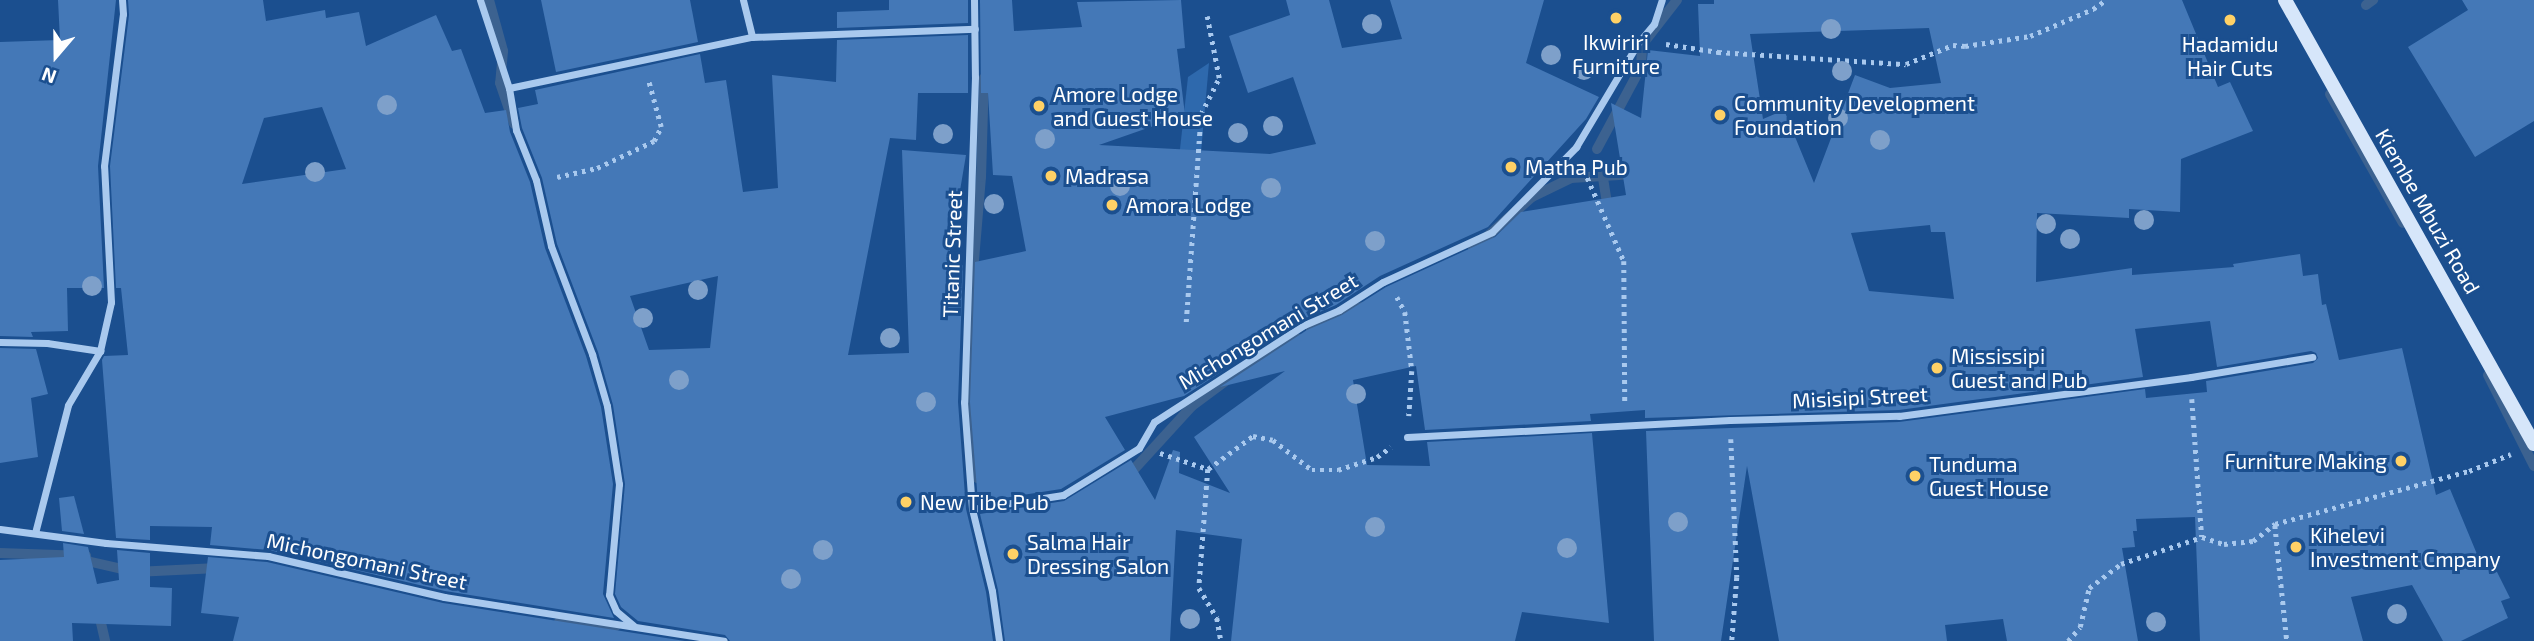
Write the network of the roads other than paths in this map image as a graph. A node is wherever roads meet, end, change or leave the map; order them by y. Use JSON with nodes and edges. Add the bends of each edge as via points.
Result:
{"nodes":[{"id":1,"x":122,"y":0,"type":"edge"},
{"id":2,"x":480,"y":0,"type":"edge"},
{"id":3,"x":743,"y":0,"type":"edge"},
{"id":4,"x":974,"y":0,"type":"edge"},
{"id":5,"x":1662,"y":0,"type":"edge"},
{"id":6,"x":2285,"y":0,"type":"edge"},
{"id":7,"x":975,"y":29,"type":"junction"},
{"id":8,"x":752,"y":37,"type":"junction"},
{"id":9,"x":509,"y":88,"type":"junction"},
{"id":10,"x":0,"y":342,"type":"edge"},
{"id":11,"x":100,"y":351,"type":"junction"},
{"id":12,"x":2312,"y":357,"type":"dead end"},
{"id":13,"x":1407,"y":437,"type":"road end"},
{"id":14,"x":2529,"y":446,"type":"edge"},
{"id":15,"x":971,"y":509,"type":"junction"},
{"id":16,"x":0,"y":529,"type":"edge"},
{"id":17,"x":35,"y":533,"type":"junction"},
{"id":18,"x":634,"y":627,"type":"junction"},
{"id":19,"x":724,"y":641,"type":"edge"},
{"id":20,"x":999,"y":641,"type":"edge"}],
"edges":[{"from":1,"to":11,"type":"street","via":[[104,166],[111,302]]},
{"from":2,"to":9,"type":"street"},
{"from":3,"to":8,"type":"street"},
{"from":4,"to":7,"type":"street","name":"Titanic Street"},
{"from":5,"to":15,"type":"street","name":"Michongomani Street","via":[[1654,24],[1576,146],[1492,232],[1383,282],[1339,310],[1304,325],[1176,406],[1154,422],[1139,448],[1063,495]]},
{"from":6,"to":14,"type":"main road","name":"Kiembe Mbuzi Road"},
{"from":7,"to":8,"type":"street"},
{"from":7,"to":15,"type":"street","name":"Titanic Street","via":[[964,402]]},
{"from":8,"to":9,"type":"street"},
{"from":9,"to":18,"type":"street","via":[[516,130],[536,180],[551,246],[607,406],[618,484],[609,595],[616,611]]},
{"from":10,"to":11,"type":"street"},
{"from":11,"to":17,"type":"street","via":[[68,405]]},
{"from":12,"to":13,"type":"street","name":"Misisipi Street","via":[[1899,416]]},
{"from":15,"to":20,"type":"street","via":[[992,591]]},
{"from":16,"to":17,"type":"street","name":"Michongomani Street"},
{"from":17,"to":18,"type":"street","name":"Michongomani Street","via":[[268,556],[444,597]]},
{"from":18,"to":19,"type":"street","name":"Michongomani Street"}]}
